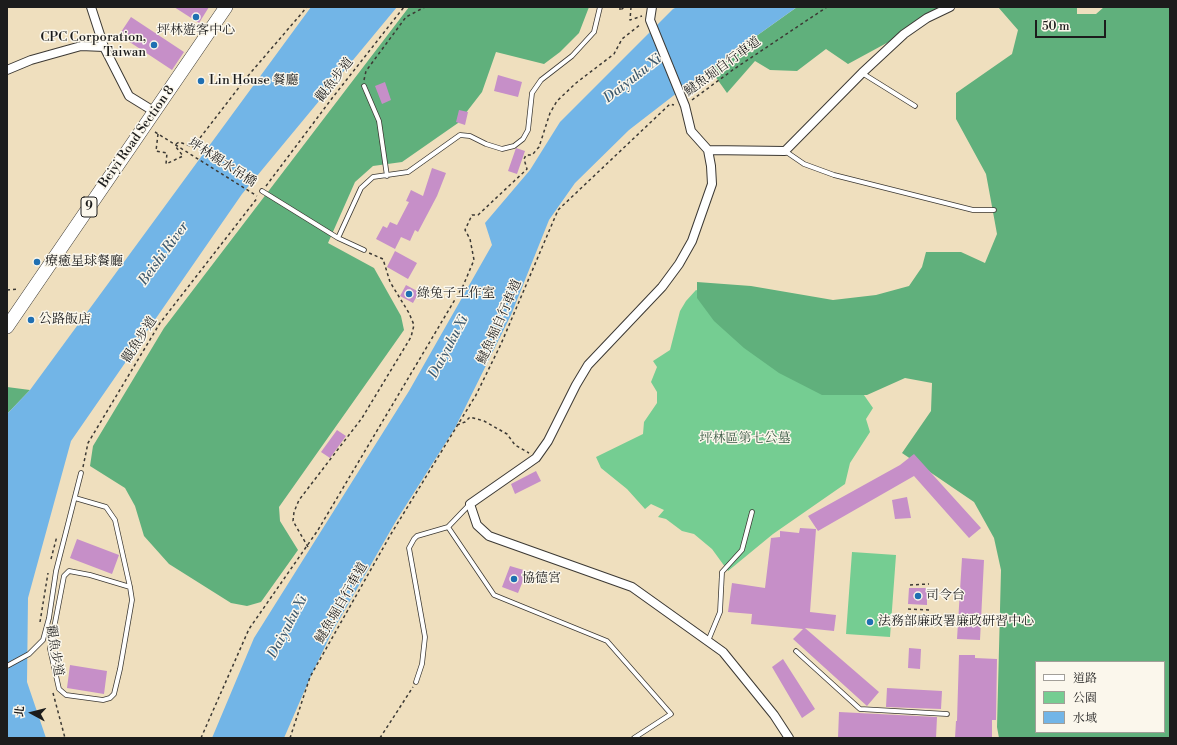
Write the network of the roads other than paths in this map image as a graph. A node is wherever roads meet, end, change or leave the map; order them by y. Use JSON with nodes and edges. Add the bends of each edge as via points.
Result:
{"nodes":[{"id":1,"x":91,"y":7,"type":"edge"},
{"id":2,"x":226,"y":7,"type":"edge"},
{"id":3,"x":600,"y":7,"type":"edge"},
{"id":4,"x":950,"y":7,"type":"edge"},
{"id":5,"x":651,"y":14,"type":"edge"},
{"id":6,"x":104,"y":47,"type":"junction"},
{"id":7,"x":7,"y":70,"type":"edge"},
{"id":8,"x":862,"y":72,"type":"junction"},
{"id":9,"x":364,"y":86,"type":"road end"},
{"id":10,"x":915,"y":106,"type":"dead end"},
{"id":11,"x":155,"y":112,"type":"junction"},
{"id":12,"x":708,"y":150,"type":"junction"},
{"id":13,"x":785,"y":151,"type":"junction"},
{"id":14,"x":387,"y":176,"type":"junction"},
{"id":15,"x":262,"y":191,"type":"road end"},
{"id":16,"x":994,"y":210,"type":"dead end"},
{"id":17,"x":338,"y":238,"type":"junction"},
{"id":18,"x":364,"y":250,"type":"road end"},
{"id":19,"x":7,"y":327,"type":"edge"},
{"id":20,"x":81,"y":473,"type":"road end"},
{"id":21,"x":75,"y":498,"type":"junction"},
{"id":22,"x":470,"y":504,"type":"junction"},
{"id":23,"x":752,"y":512,"type":"dead end"},
{"id":24,"x":448,"y":527,"type":"junction"},
{"id":25,"x":130,"y":587,"type":"junction"},
{"id":26,"x":708,"y":641,"type":"junction"},
{"id":27,"x":796,"y":651,"type":"dead end"},
{"id":28,"x":7,"y":666,"type":"edge"},
{"id":29,"x":416,"y":682,"type":"road end"},
{"id":30,"x":947,"y":714,"type":"dead end"},
{"id":31,"x":634,"y":738,"type":"edge"},
{"id":32,"x":789,"y":738,"type":"edge"}],
"edges":[{"from":1,"to":6,"type":"street"},
{"from":2,"to":11,"type":"main road","name":"Beiyi Road Section 8","number":"9"},
{"from":3,"to":14,"type":"lane","via":[[594,32],[572,56],[541,80],[532,93],[528,130],[523,139],[514,146],[502,149],[470,136],[460,135],[408,172]]},
{"from":4,"to":8,"type":"street","via":[[927,18],[904,34]]},
{"from":5,"to":12,"type":"street","via":[[685,106],[691,130]]},
{"from":6,"to":7,"type":"street","via":[[81,46]]},
{"from":6,"to":11,"type":"street","via":[[129,96]]},
{"from":8,"to":10,"type":"lane"},
{"from":8,"to":13,"type":"street"},
{"from":9,"to":14,"type":"lane","via":[[379,121]]},
{"from":11,"to":19,"type":"main road","name":"Beiyi Road Section 8","number":"9"},
{"from":12,"to":13,"type":"street"},
{"from":12,"to":22,"type":"street","via":[[712,184],[689,247],[662,287],[588,365],[548,441],[536,458]]},
{"from":13,"to":16,"type":"lane","via":[[804,164],[834,175],[973,210]]},
{"from":14,"to":17,"type":"lane","via":[[373,177],[361,188]]},
{"from":15,"to":17,"type":"lane"},
{"from":17,"to":18,"type":"lane"},
{"from":20,"to":21,"type":"lane"},
{"from":21,"to":25,"type":"lane","via":[[106,507],[115,520]]},
{"from":21,"to":28,"type":"lane","bridge":true,"via":[[56,571],[43,640],[29,654]]},
{"from":22,"to":24,"type":"lane"},
{"from":22,"to":26,"type":"street","via":[[477,525],[489,536],[632,588]]},
{"from":23,"to":26,"type":"lane","via":[[742,550],[722,572],[720,612]]},
{"from":24,"to":29,"type":"lane","via":[[417,536],[409,548],[426,636],[422,664]]},
{"from":24,"to":31,"type":"lane","via":[[494,595],[607,641],[671,714]]},
{"from":25,"to":25,"type":"lane","via":[[132,600],[129,621],[114,694],[103,700],[66,695],[59,689],[50,649],[64,576],[69,571],[90,574]]},
{"from":26,"to":32,"type":"street","via":[[723,652],[745,676]]},
{"from":27,"to":30,"type":"lane","via":[[860,708]]}]}
